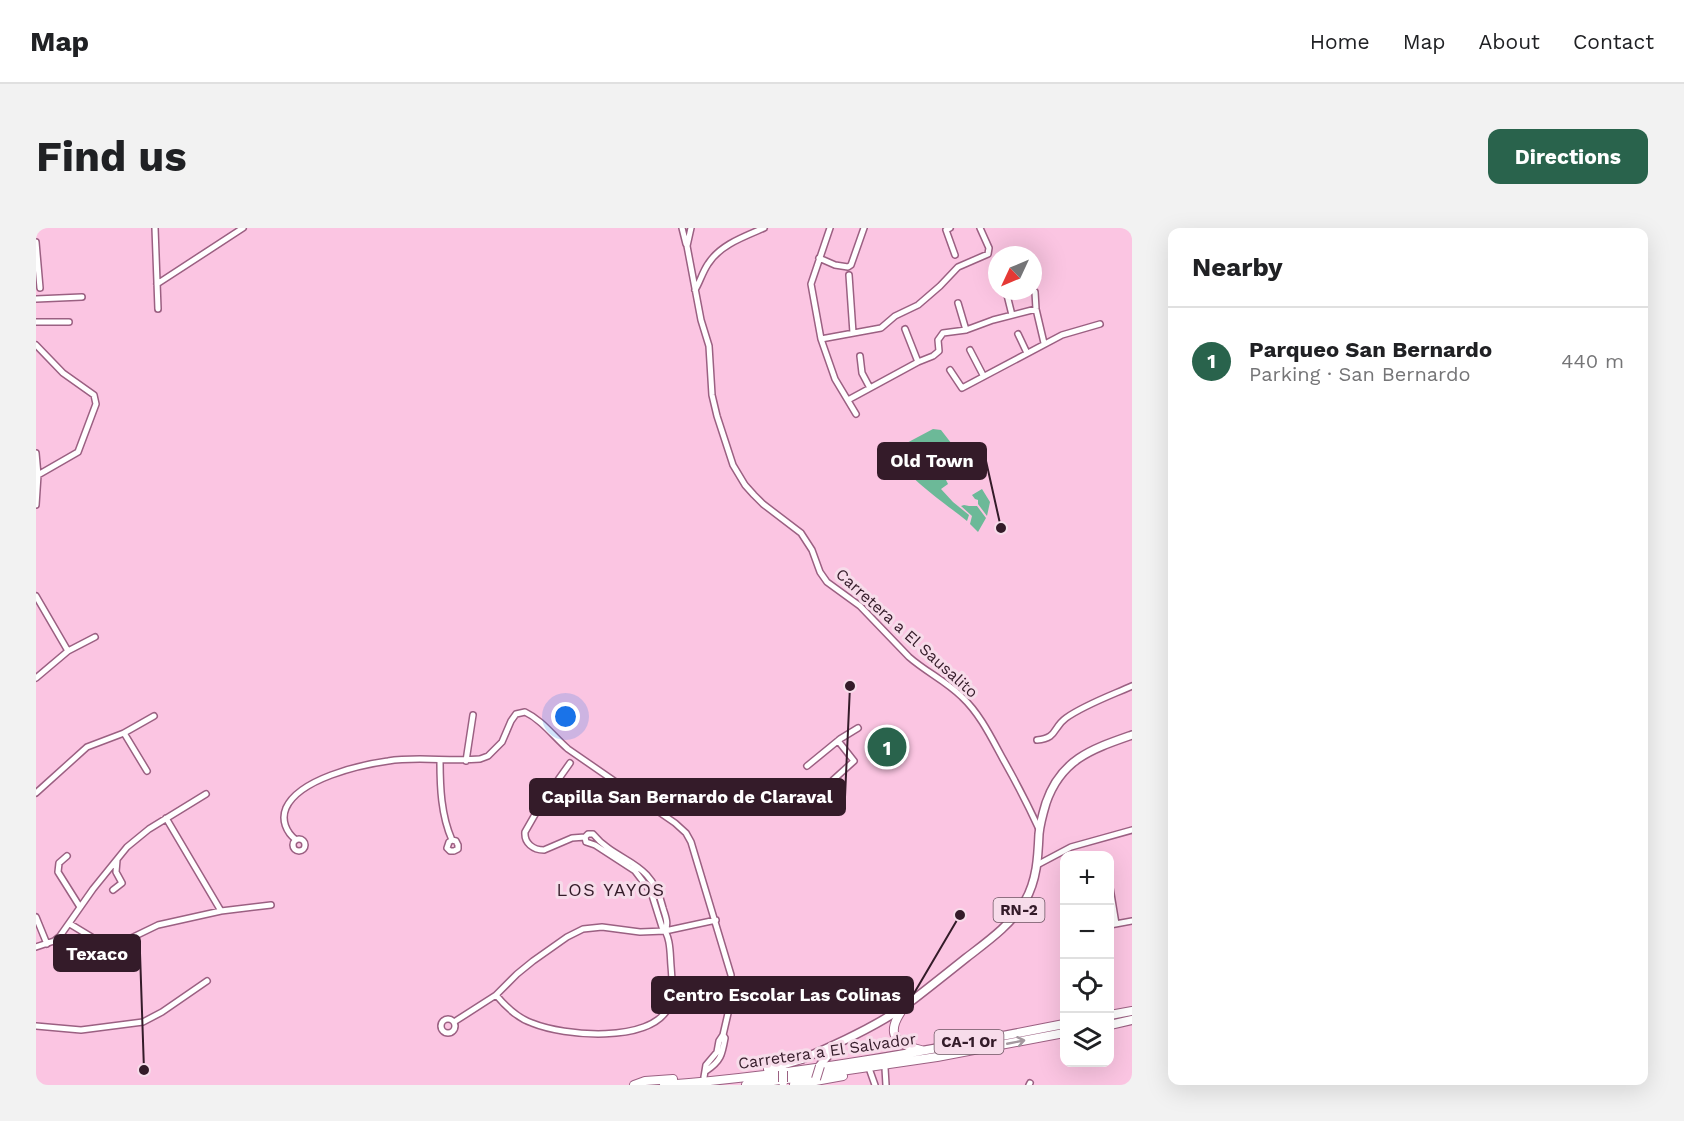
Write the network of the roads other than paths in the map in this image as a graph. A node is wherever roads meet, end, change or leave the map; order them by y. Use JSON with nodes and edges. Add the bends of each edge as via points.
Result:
{"nodes":[{"id":1,"x":155,"y":228,"type":"edge"},
{"id":2,"x":243,"y":228,"type":"edge"},
{"id":3,"x":682,"y":228,"type":"edge"},
{"id":4,"x":691,"y":228,"type":"edge"},
{"id":5,"x":764,"y":228,"type":"edge"},
{"id":6,"x":830,"y":228,"type":"edge"},
{"id":7,"x":864,"y":228,"type":"edge"},
{"id":8,"x":950,"y":228,"type":"edge"},
{"id":9,"x":980,"y":228,"type":"edge"},
{"id":10,"x":44,"y":241,"type":"dead end"},
{"id":11,"x":36,"y":242,"type":"edge"},
{"id":12,"x":687,"y":246,"type":"junction"},
{"id":13,"x":956,"y":255,"type":"dead end"},
{"id":14,"x":819,"y":258,"type":"junction"},
{"id":15,"x":37,"y":271,"type":"edge"},
{"id":16,"x":849,"y":275,"type":"dead end"},
{"id":17,"x":157,"y":284,"type":"junction"},
{"id":18,"x":40,"y":288,"type":"dead end"},
{"id":19,"x":695,"y":290,"type":"junction"},
{"id":20,"x":82,"y":297,"type":"dead end"},
{"id":21,"x":36,"y":299,"type":"edge"},
{"id":22,"x":1008,"y":300,"type":"edge"},
{"id":23,"x":1035,"y":300,"type":"edge"},
{"id":24,"x":958,"y":303,"type":"dead end"},
{"id":25,"x":158,"y":309,"type":"dead end"},
{"id":26,"x":1036,"y":309,"type":"junction"},
{"id":27,"x":1012,"y":315,"type":"junction"},
{"id":28,"x":69,"y":321,"type":"dead end"},
{"id":29,"x":36,"y":322,"type":"edge"},
{"id":30,"x":1100,"y":324,"type":"dead end"},
{"id":31,"x":905,"y":329,"type":"dead end"},
{"id":32,"x":966,"y":330,"type":"junction"},
{"id":33,"x":854,"y":333,"type":"junction"},
{"id":34,"x":1017,"y":334,"type":"dead end"},
{"id":35,"x":821,"y":339,"type":"junction"},
{"id":36,"x":1044,"y":343,"type":"junction"},
{"id":37,"x":36,"y":345,"type":"edge"},
{"id":38,"x":970,"y":350,"type":"dead end"},
{"id":39,"x":1026,"y":352,"type":"junction"},
{"id":40,"x":860,"y":356,"type":"dead end"},
{"id":41,"x":918,"y":362,"type":"junction"},
{"id":42,"x":950,"y":370,"type":"dead end"},
{"id":43,"x":983,"y":375,"type":"junction"},
{"id":44,"x":870,"y":388,"type":"junction"},
{"id":45,"x":848,"y":400,"type":"junction"},
{"id":46,"x":856,"y":414,"type":"dead end"},
{"id":47,"x":36,"y":453,"type":"edge"},
{"id":48,"x":38,"y":475,"type":"junction"},
{"id":49,"x":36,"y":505,"type":"edge"},
{"id":50,"x":36,"y":596,"type":"edge"},
{"id":51,"x":95,"y":637,"type":"dead end"},
{"id":52,"x":68,"y":651,"type":"junction"},
{"id":53,"x":36,"y":678,"type":"edge"},
{"id":54,"x":1132,"y":686,"type":"edge"},
{"id":55,"x":473,"y":715,"type":"dead end"},
{"id":56,"x":154,"y":716,"type":"dead end"},
{"id":57,"x":858,"y":728,"type":"dead end"},
{"id":58,"x":124,"y":733,"type":"junction"},
{"id":59,"x":1132,"y":735,"type":"edge"},
{"id":60,"x":840,"y":739,"type":"junction"},
{"id":61,"x":1037,"y":740,"type":"dead end"},
{"id":62,"x":440,"y":760,"type":"junction"},
{"id":63,"x":466,"y":760,"type":"junction"},
{"id":64,"x":570,"y":763,"type":"dead end"},
{"id":65,"x":807,"y":766,"type":"dead end"},
{"id":66,"x":147,"y":771,"type":"dead end"},
{"id":67,"x":833,"y":780,"type":"dead end"},
{"id":68,"x":36,"y":793,"type":"edge"},
{"id":69,"x":206,"y":794,"type":"dead end"},
{"id":70,"x":166,"y":818,"type":"junction"},
{"id":71,"x":1039,"y":829,"type":"junction"},
{"id":72,"x":1132,"y":830,"type":"edge"},
{"id":73,"x":585,"y":837,"type":"junction"},
{"id":74,"x":296,"y":840,"type":"dead end"},
{"id":75,"x":452,"y":840,"type":"dead end"},
{"id":76,"x":67,"y":856,"type":"dead end"},
{"id":77,"x":117,"y":858,"type":"junction"},
{"id":78,"x":1037,"y":865,"type":"junction"},
{"id":79,"x":113,"y":890,"type":"dead end"},
{"id":80,"x":271,"y":905,"type":"dead end"},
{"id":81,"x":80,"y":907,"type":"junction"},
{"id":82,"x":221,"y":911,"type":"junction"},
{"id":83,"x":36,"y":917,"type":"edge"},
{"id":84,"x":716,"y":920,"type":"junction"},
{"id":85,"x":1132,"y":921,"type":"edge"},
{"id":86,"x":70,"y":924,"type":"junction"},
{"id":87,"x":1114,"y":924,"type":"edge"},
{"id":88,"x":665,"y":931,"type":"junction"},
{"id":89,"x":40,"y":945,"type":"edge"},
{"id":90,"x":207,"y":981,"type":"dead end"},
{"id":91,"x":496,"y":995,"type":"junction"},
{"id":92,"x":905,"y":1006,"type":"junction"},
{"id":93,"x":1132,"y":1011,"type":"edge"},
{"id":94,"x":1114,"y":1014,"type":"edge"},
{"id":95,"x":1132,"y":1020,"type":"edge"},
{"id":96,"x":454,"y":1022,"type":"dead end"},
{"id":97,"x":1114,"y":1024,"type":"edge"},
{"id":98,"x":1060,"y":1025,"type":"edge"},
{"id":99,"x":36,"y":1026,"type":"edge"},
{"id":100,"x":1060,"y":1034,"type":"edge"},
{"id":101,"x":838,"y":1044,"type":"junction"},
{"id":102,"x":925,"y":1051,"type":"junction"},
{"id":103,"x":937,"y":1057,"type":"junction"},
{"id":104,"x":802,"y":1059,"type":"junction"},
{"id":105,"x":821,"y":1065,"type":"junction"},
{"id":106,"x":885,"y":1068,"type":"junction"},
{"id":107,"x":768,"y":1069,"type":"junction"},
{"id":108,"x":785,"y":1069,"type":"junction"},
{"id":109,"x":870,"y":1071,"type":"junction"},
{"id":110,"x":705,"y":1074,"type":"junction"},
{"id":111,"x":815,"y":1080,"type":"junction"},
{"id":112,"x":785,"y":1084,"type":"edge"},
{"id":113,"x":634,"y":1085,"type":"edge"},
{"id":114,"x":664,"y":1085,"type":"edge"},
{"id":115,"x":746,"y":1085,"type":"edge"},
{"id":116,"x":794,"y":1085,"type":"edge"},
{"id":117,"x":874,"y":1085,"type":"edge"},
{"id":118,"x":886,"y":1085,"type":"edge"}],
"edges":[{"from":1,"to":17,"type":"street"},
{"from":2,"to":17,"type":"street"},
{"from":3,"to":12,"type":"street"},
{"from":4,"to":12,"type":"street","name":"Carretera a El Sausalito"},
{"from":5,"to":19,"type":"street","via":[[717,254]]},
{"from":6,"to":14,"type":"street"},
{"from":7,"to":14,"type":"street","via":[[848,267]]},
{"from":8,"to":13,"type":"street","via":[[946,230]]},
{"from":9,"to":33,"type":"street","via":[[989,248],[987,255],[958,267],[918,305],[881,328]]},
{"from":10,"to":11,"type":"street"},
{"from":11,"to":15,"type":"street"},
{"from":12,"to":19,"type":"street","name":"Carretera a El Sausalito"},
{"from":14,"to":35,"type":"street","via":[[811,284]]},
{"from":15,"to":18,"type":"street"},
{"from":16,"to":33,"type":"street"},
{"from":17,"to":25,"type":"street"},
{"from":19,"to":71,"type":"street","name":"Carretera a El Sausalito","via":[[709,346],[717,416],[733,465],[745,484],[763,504],[801,533],[827,582],[860,606],[909,657],[949,686],[976,713]]},
{"from":20,"to":21,"type":"street"},
{"from":22,"to":27,"type":"street"},
{"from":23,"to":26,"type":"street"},
{"from":24,"to":32,"type":"street"},
{"from":26,"to":27,"type":"street"},
{"from":26,"to":36,"type":"street"},
{"from":27,"to":32,"type":"street"},
{"from":28,"to":29,"type":"street"},
{"from":30,"to":36,"type":"street"},
{"from":31,"to":41,"type":"street"},
{"from":32,"to":41,"type":"street","via":[[943,333],[937,353]]},
{"from":33,"to":35,"type":"street"},
{"from":34,"to":39,"type":"street"},
{"from":35,"to":45,"type":"street","via":[[835,379]]},
{"from":36,"to":39,"type":"street"},
{"from":37,"to":48,"type":"street","via":[[96,400],[78,452]]},
{"from":38,"to":43,"type":"street"},
{"from":39,"to":43,"type":"street"},
{"from":40,"to":44,"type":"street","via":[[862,373]]},
{"from":41,"to":44,"type":"street"},
{"from":42,"to":43,"type":"street","via":[[962,388]]},
{"from":44,"to":45,"type":"street"},
{"from":45,"to":46,"type":"street"},
{"from":47,"to":48,"type":"street"},
{"from":48,"to":49,"type":"street"},
{"from":50,"to":52,"type":"street"},
{"from":51,"to":52,"type":"street"},
{"from":52,"to":53,"type":"street"},
{"from":54,"to":61,"type":"street","via":[[1066,718],[1051,736]]},
{"from":55,"to":63,"type":"street"},
{"from":56,"to":58,"type":"street"},
{"from":57,"to":60,"type":"street"},
{"from":58,"to":66,"type":"street"},
{"from":58,"to":68,"type":"street","via":[[87,747]]},
{"from":59,"to":71,"type":"main road","number":"RN-2","via":[[1074,760],[1056,781]]},
{"from":60,"to":65,"type":"street"},
{"from":60,"to":67,"type":"street","via":[[838,742],[854,761]]},
{"from":62,"to":63,"type":"street"},
{"from":62,"to":74,"type":"street","via":[[388,760],[320,779],[294,796],[285,811],[285,826]]},
{"from":62,"to":75,"type":"street","via":[[442,804]]},
{"from":63,"to":84,"type":"street","via":[[480,759],[493,752],[516,714],[525,711],[534,716],[568,749],[686,833]]},
{"from":64,"to":73,"type":"street","via":[[541,804],[525,836],[530,845],[540,850]]},
{"from":69,"to":70,"type":"street"},
{"from":70,"to":77,"type":"street"},
{"from":70,"to":82,"type":"street"},
{"from":71,"to":78,"type":"main road","number":"RN-2"},
{"from":72,"to":78,"type":"street","via":[[1071,846]]},
{"from":73,"to":88,"type":"street","via":[[587,843],[635,871],[651,892]]},
{"from":73,"to":88,"type":"street","via":[[593,834],[646,874],[661,900],[668,926]]},
{"from":76,"to":81,"type":"street","via":[[59,863],[58,872]]},
{"from":77,"to":79,"type":"street","via":[[116,872],[122,883]]},
{"from":77,"to":81,"type":"street"},
{"from":78,"to":92,"type":"main road","number":"RN-2","via":[[1032,887],[1016,914]]},
{"from":80,"to":82,"type":"street"},
{"from":81,"to":86,"type":"street"},
{"from":82,"to":86,"type":"street","via":[[158,925],[114,944],[98,941]]},
{"from":83,"to":89,"type":"street"},
{"from":84,"to":88,"type":"street"},
{"from":84,"to":110,"type":"street","via":[[733,982],[723,1055]]},
{"from":85,"to":87,"type":"street"},
{"from":86,"to":89,"type":"street","via":[[60,936]]},
{"from":88,"to":91,"type":"street","via":[[583,929],[533,961]]},
{"from":88,"to":91,"type":"street","via":[[672,971],[670,1005],[647,1027],[598,1034],[559,1031],[519,1017]]},
{"from":90,"to":99,"type":"street","via":[[143,1022],[81,1030]]},
{"from":91,"to":96,"type":"street"},
{"from":92,"to":101,"type":"main road","number":"RN-2"},
{"from":92,"to":102,"type":"highway","via":[[894,1022],[896,1036],[902,1044]]},
{"from":93,"to":94,"type":"highway"},
{"from":95,"to":97,"type":"highway"},
{"from":98,"to":102,"type":"highway","name":"Carretera a El Salvador","number":"CA-1 Or"},
{"from":103,"to":100,"type":"highway","name":"Carretera a El Salvador","number":"CA-1 Or","one_way":true},
{"from":101,"to":104,"type":"main road","number":"RN-2"},
{"from":101,"to":105,"type":"main road","number":"RN-2"},
{"from":102,"to":105,"type":"highway"},
{"from":102,"to":114,"type":"highway","name":"Carretera a El Salvador","number":"CA-1 Or"},
{"from":103,"to":106,"type":"highway"},
{"from":103,"to":115,"type":"highway","name":"Carretera a El Salvador","number":"CA-1 Or"},
{"from":104,"to":107,"type":"highway"},
{"from":104,"to":108,"type":"highway"},
{"from":105,"to":108,"type":"highway"},
{"from":105,"to":111,"type":"highway","bridge":true},
{"from":106,"to":109,"type":"highway"},
{"from":106,"to":118,"type":"street"},
{"from":107,"to":108,"type":"highway"},
{"from":107,"to":110,"type":"highway"},
{"from":108,"to":112,"type":"highway","bridge":true},
{"from":109,"to":111,"type":"highway"},
{"from":109,"to":117,"type":"street"},
{"from":110,"to":113,"type":"highway"},
{"from":111,"to":116,"type":"highway"}]}
